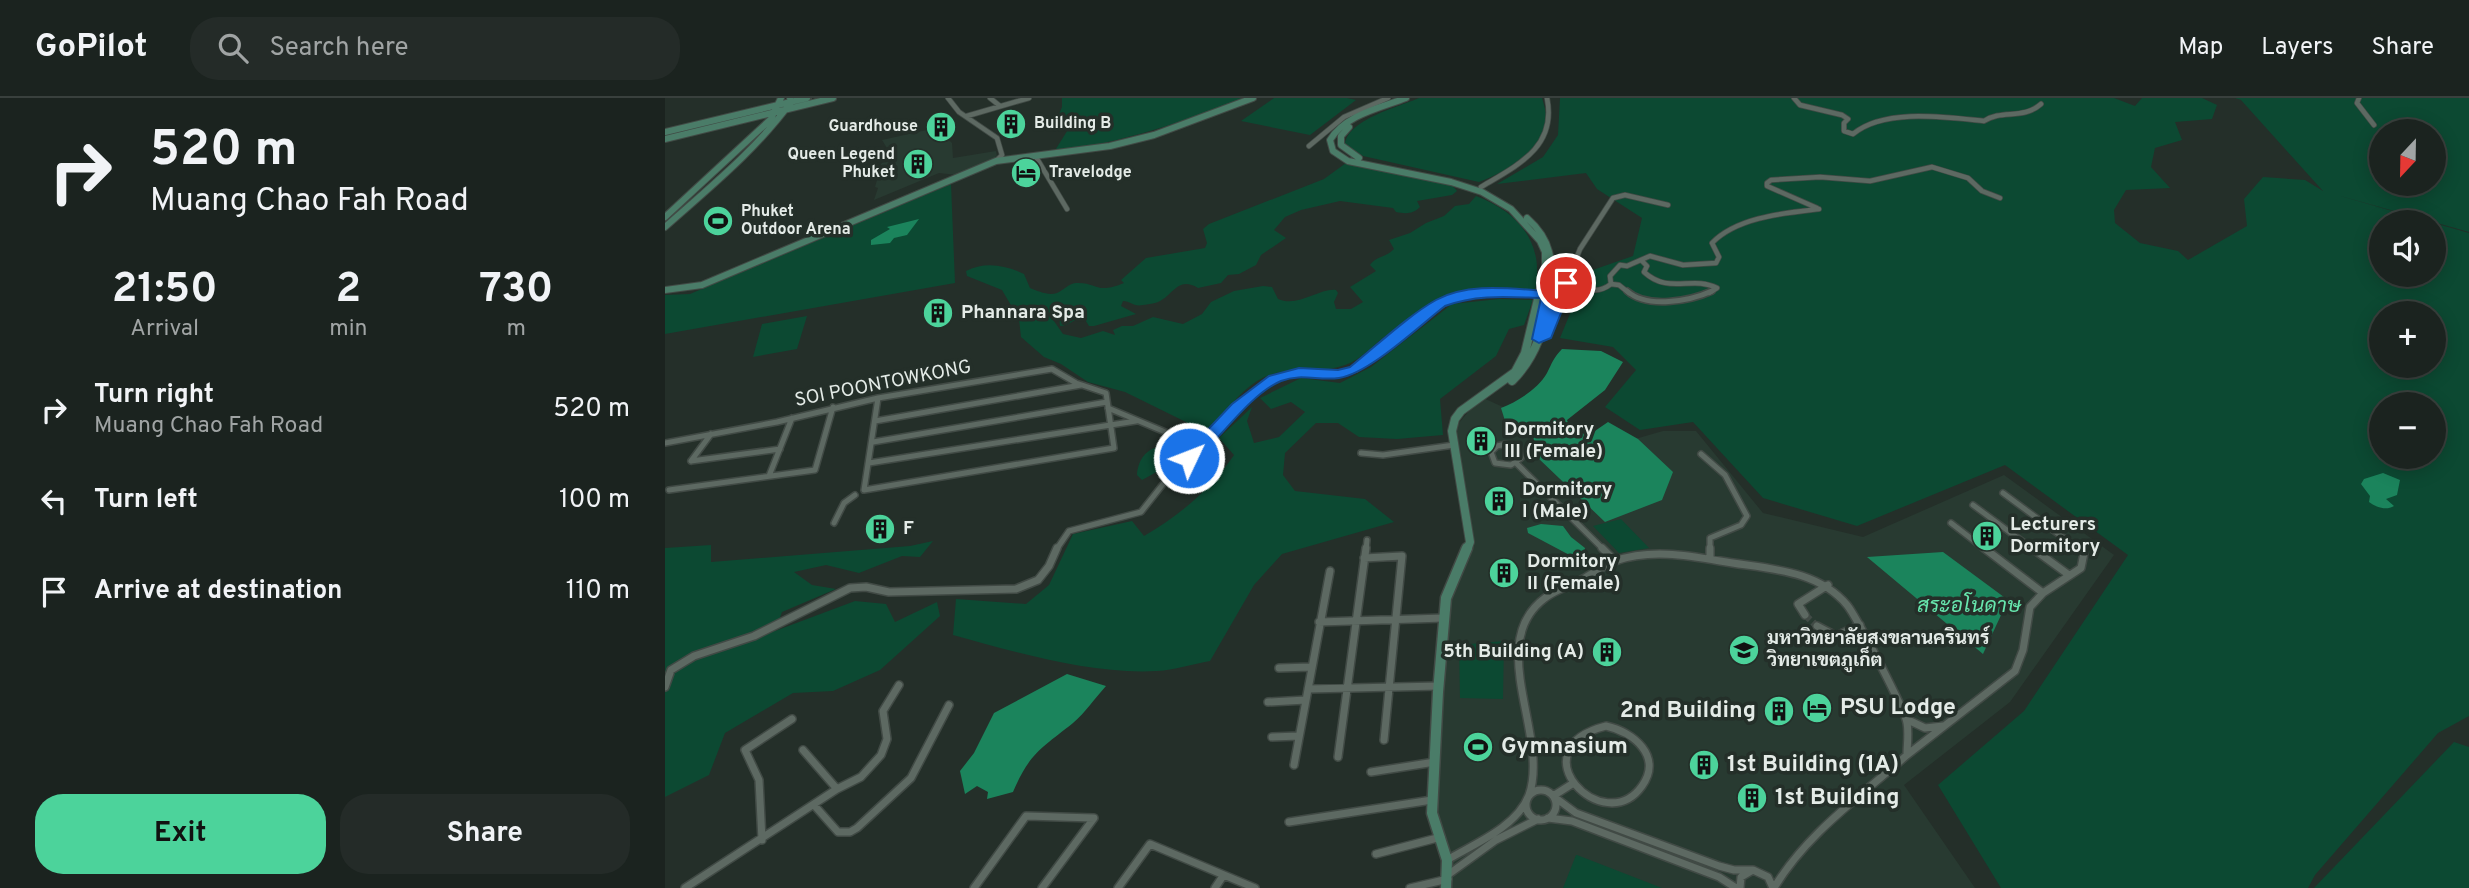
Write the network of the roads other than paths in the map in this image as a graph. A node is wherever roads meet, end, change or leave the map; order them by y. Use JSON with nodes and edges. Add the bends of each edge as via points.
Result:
{"nodes":[{"id":1,"x":807,"y":98,"type":"edge"},
{"id":2,"x":833,"y":98,"type":"edge"},
{"id":3,"x":948,"y":98,"type":"edge"},
{"id":4,"x":990,"y":98,"type":"edge"},
{"id":5,"x":1029,"y":98,"type":"edge"},
{"id":6,"x":1253,"y":98,"type":"edge"},
{"id":7,"x":1388,"y":98,"type":"edge"},
{"id":8,"x":1406,"y":98,"type":"edge"},
{"id":9,"x":1414,"y":98,"type":"edge"},
{"id":10,"x":1547,"y":98,"type":"edge"},
{"id":11,"x":1794,"y":98,"type":"edge"},
{"id":12,"x":2359,"y":98,"type":"edge"},
{"id":13,"x":779,"y":100,"type":"edge"},
{"id":14,"x":791,"y":100,"type":"edge"},
{"id":15,"x":820,"y":101,"type":"junction"},
{"id":16,"x":2041,"y":104,"type":"dead end"},
{"id":17,"x":1000,"y":106,"type":"junction"},
{"id":18,"x":786,"y":110,"type":"junction"},
{"id":19,"x":773,"y":113,"type":"junction"},
{"id":20,"x":967,"y":116,"type":"junction"},
{"id":21,"x":2369,"y":119,"type":"edge"},
{"id":22,"x":723,"y":125,"type":"junction"},
{"id":23,"x":775,"y":125,"type":"junction"},
{"id":24,"x":705,"y":126,"type":"junction"},
{"id":25,"x":762,"y":129,"type":"junction"},
{"id":26,"x":665,"y":136,"type":"edge"},
{"id":27,"x":1309,"y":146,"type":"dead end"},
{"id":28,"x":1036,"y":157,"type":"junction"},
{"id":29,"x":996,"y":161,"type":"junction"},
{"id":30,"x":1369,"y":163,"type":"junction"},
{"id":31,"x":1481,"y":187,"type":"junction"},
{"id":32,"x":2000,"y":198,"type":"dead end"},
{"id":33,"x":1668,"y":205,"type":"dead end"},
{"id":34,"x":1067,"y":209,"type":"dead end"},
{"id":35,"x":665,"y":217,"type":"edge"},
{"id":36,"x":665,"y":227,"type":"edge"},
{"id":37,"x":1641,"y":260,"type":"junction"},
{"id":38,"x":1567,"y":281,"type":"junction"},
{"id":39,"x":1612,"y":284,"type":"junction"},
{"id":40,"x":665,"y":289,"type":"edge"},
{"id":41,"x":1544,"y":294,"type":"junction"},
{"id":42,"x":1539,"y":339,"type":"junction"},
{"id":43,"x":1083,"y":385,"type":"junction"},
{"id":44,"x":1481,"y":397,"type":"junction"},
{"id":45,"x":878,"y":398,"type":"junction"},
{"id":46,"x":1108,"y":405,"type":"junction"},
{"id":47,"x":833,"y":407,"type":"junction"},
{"id":48,"x":792,"y":418,"type":"junction"},
{"id":49,"x":875,"y":421,"type":"junction"},
{"id":50,"x":1136,"y":421,"type":"junction"},
{"id":51,"x":1110,"y":424,"type":"junction"},
{"id":52,"x":711,"y":433,"type":"junction"},
{"id":53,"x":1170,"y":434,"type":"dead end"},
{"id":54,"x":873,"y":442,"type":"junction"},
{"id":55,"x":665,"y":443,"type":"edge"},
{"id":56,"x":1454,"y":445,"type":"junction"},
{"id":57,"x":781,"y":449,"type":"junction"},
{"id":58,"x":1361,"y":453,"type":"dead end"},
{"id":59,"x":1701,"y":454,"type":"dead end"},
{"id":60,"x":1515,"y":463,"type":"junction"},
{"id":61,"x":869,"y":464,"type":"junction"},
{"id":62,"x":769,"y":476,"type":"junction"},
{"id":63,"x":669,"y":490,"type":"dead end"},
{"id":64,"x":2003,"y":493,"type":"dead end"},
{"id":65,"x":855,"y":495,"type":"dead end"},
{"id":66,"x":1973,"y":505,"type":"dead end"},
{"id":67,"x":834,"y":523,"type":"dead end"},
{"id":68,"x":1951,"y":523,"type":"dead end"},
{"id":69,"x":1367,"y":540,"type":"dead end"},
{"id":70,"x":1364,"y":558,"type":"junction"},
{"id":71,"x":1710,"y":559,"type":"junction"},
{"id":72,"x":1615,"y":561,"type":"junction"},
{"id":73,"x":1330,"y":571,"type":"dead end"},
{"id":74,"x":2069,"y":575,"type":"junction"},
{"id":75,"x":1828,"y":585,"type":"junction"},
{"id":76,"x":2043,"y":593,"type":"junction"},
{"id":77,"x":1805,"y":615,"type":"dead end"},
{"id":78,"x":1444,"y":618,"type":"junction"},
{"id":79,"x":1396,"y":620,"type":"junction"},
{"id":80,"x":1356,"y":621,"type":"junction"},
{"id":81,"x":1319,"y":622,"type":"junction"},
{"id":82,"x":1860,"y":625,"type":"junction"},
{"id":83,"x":1817,"y":626,"type":"tunnel mouth"},
{"id":84,"x":1311,"y":667,"type":"junction"},
{"id":85,"x":1279,"y":668,"type":"dead end"},
{"id":86,"x":899,"y":685,"type":"dead end"},
{"id":87,"x":1439,"y":686,"type":"junction"},
{"id":88,"x":665,"y":687,"type":"edge"},
{"id":89,"x":1389,"y":687,"type":"junction"},
{"id":90,"x":1347,"y":688,"type":"junction"},
{"id":91,"x":1308,"y":689,"type":"junction"},
{"id":92,"x":1306,"y":701,"type":"junction"},
{"id":93,"x":1268,"y":702,"type":"dead end"},
{"id":94,"x":949,"y":705,"type":"dead end"},
{"id":95,"x":792,"y":719,"type":"dead end"},
{"id":96,"x":1906,"y":719,"type":"junction"},
{"id":97,"x":1945,"y":726,"type":"junction"},
{"id":98,"x":1299,"y":736,"type":"junction"},
{"id":99,"x":1272,"y":737,"type":"dead end"},
{"id":100,"x":1384,"y":740,"type":"dead end"},
{"id":101,"x":803,"y":750,"type":"dead end"},
{"id":102,"x":1907,"y":755,"type":"junction"},
{"id":103,"x":1338,"y":757,"type":"dead end"},
{"id":104,"x":1435,"y":762,"type":"junction"},
{"id":105,"x":1294,"y":765,"type":"dead end"},
{"id":106,"x":1371,"y":772,"type":"dead end"},
{"id":107,"x":1572,"y":784,"type":"junction"},
{"id":108,"x":837,"y":789,"type":"junction"},
{"id":109,"x":1553,"y":796,"type":"junction"},
{"id":110,"x":1433,"y":800,"type":"junction"},
{"id":111,"x":1527,"y":800,"type":"junction"},
{"id":112,"x":814,"y":805,"type":"junction"},
{"id":113,"x":1543,"y":819,"type":"junction"},
{"id":114,"x":1289,"y":821,"type":"dead end"},
{"id":115,"x":1441,"y":837,"type":"junction"},
{"id":116,"x":762,"y":841,"type":"junction"},
{"id":117,"x":1376,"y":854,"type":"dead end"},
{"id":118,"x":1447,"y":860,"type":"junction"},
{"id":119,"x":1753,"y":870,"type":"junction"},
{"id":120,"x":1223,"y":876,"type":"junction"},
{"id":121,"x":1448,"y":880,"type":"edge"},
{"id":122,"x":685,"y":888,"type":"edge"},
{"id":123,"x":974,"y":888,"type":"edge"},
{"id":124,"x":1042,"y":888,"type":"edge"},
{"id":125,"x":1118,"y":888,"type":"edge"},
{"id":126,"x":1215,"y":888,"type":"edge"},
{"id":127,"x":1255,"y":888,"type":"edge"},
{"id":128,"x":1410,"y":888,"type":"edge"},
{"id":129,"x":1738,"y":888,"type":"edge"},
{"id":130,"x":1773,"y":888,"type":"edge"}],
"edges":[{"from":1,"to":14,"type":"street"},
{"from":2,"to":15,"type":"street"},
{"from":3,"to":20,"type":"street"},
{"from":4,"to":17,"type":"street"},
{"from":5,"to":17,"type":"street"},
{"from":6,"to":28,"type":"street","via":[[1143,138]]},
{"from":7,"to":27,"type":"street","via":[[1344,117]]},
{"from":8,"to":30,"type":"street","via":[[1357,116],[1332,136],[1334,151],[1348,161]]},
{"from":9,"to":30,"type":"street","via":[[1343,132],[1342,149]]},
{"from":10,"to":31,"type":"street","via":[[1548,124],[1538,146],[1520,166]]},
{"from":11,"to":16,"type":"street","via":[[1800,105],[1848,119],[1844,131],[1853,134],[1883,118],[1984,121],[2032,112]]},
{"from":12,"to":21,"type":"street","via":[[2357,103]]},
{"from":13,"to":14,"type":"street"},
{"from":13,"to":19,"type":"street"},
{"from":13,"to":24,"type":"street"},
{"from":14,"to":18,"type":"street"},
{"from":15,"to":18,"type":"street"},
{"from":15,"to":23,"type":"street"},
{"from":17,"to":20,"type":"street"},
{"from":18,"to":19,"type":"street"},
{"from":18,"to":23,"type":"street"},
{"from":19,"to":22,"type":"street"},
{"from":19,"to":25,"type":"street"},
{"from":20,"to":29,"type":"street","via":[[997,138],[1002,155]]},
{"from":22,"to":24,"type":"street"},
{"from":22,"to":25,"type":"street","via":[[756,121]]},
{"from":23,"to":25,"type":"street"},
{"from":23,"to":36,"type":"street"},
{"from":24,"to":26,"type":"street"},
{"from":25,"to":35,"type":"street"},
{"from":28,"to":29,"type":"street"},
{"from":28,"to":34,"type":"street"},
{"from":29,"to":40,"type":"street","via":[[702,285]]},
{"from":30,"to":31,"type":"street"},
{"from":30,"to":41,"type":"street","via":[[1496,198],[1540,241],[1545,252]]},
{"from":31,"to":41,"type":"street","via":[[1517,208],[1547,241],[1553,267]]},
{"from":32,"to":37,"type":"street","via":[[1982,191],[1968,178],[1939,168],[1870,181],[1771,180],[1767,186],[1819,209],[1731,229],[1712,243],[1720,257],[1716,264],[1670,263],[1650,256]]},
{"from":33,"to":38,"type":"street","via":[[1625,195],[1613,198],[1580,249]]},
{"from":37,"to":39,"type":"street","via":[[1620,265],[1610,276]]},
{"from":37,"to":39,"type":"street","via":[[1653,281],[1717,289],[1692,298],[1659,301],[1637,298],[1624,286]]},
{"from":38,"to":39,"type":"street","via":[[1588,290],[1604,290]]},
{"from":38,"to":42,"type":"street","via":[[1553,324],[1547,336]]},
{"from":41,"to":42,"type":"street"},
{"from":41,"to":44,"type":"street","via":[[1515,372]]},
{"from":41,"to":88,"type":"street","via":[[1459,296],[1441,303],[1355,370],[1299,372],[1274,379],[1237,408],[1209,441],[1160,483],[1141,512],[1069,531],[1045,576],[1026,587],[889,592],[859,586],[754,636],[694,656],[671,670]]},
{"from":42,"to":44,"type":"street","via":[[1522,373]]},
{"from":43,"to":45,"type":"street","name":"SOI POONTOWKONG","via":[[1048,369]]},
{"from":43,"to":46,"type":"street","name":"SOI POONTOWKONG","via":[[1104,391]]},
{"from":43,"to":49,"type":"street"},
{"from":44,"to":56,"type":"street","via":[[1455,419]]},
{"from":45,"to":47,"type":"street","name":"SOI POONTOWKONG"},
{"from":45,"to":49,"type":"street"},
{"from":46,"to":50,"type":"street"},
{"from":46,"to":51,"type":"street"},
{"from":46,"to":54,"type":"street"},
{"from":47,"to":48,"type":"street","name":"SOI POONTOWKONG"},
{"from":47,"to":62,"type":"street","via":[[815,470]]},
{"from":48,"to":52,"type":"street","name":"SOI POONTOWKONG"},
{"from":48,"to":57,"type":"street"},
{"from":49,"to":54,"type":"street"},
{"from":50,"to":51,"type":"street"},
{"from":50,"to":53,"type":"street"},
{"from":51,"to":61,"type":"street"},
{"from":51,"to":61,"type":"street","via":[[1114,449],[864,490]]},
{"from":52,"to":55,"type":"street","name":"SOI POONTOWKONG"},
{"from":52,"to":57,"type":"street","via":[[691,461]]},
{"from":54,"to":61,"type":"street"},
{"from":56,"to":58,"type":"street","via":[[1383,455]]},
{"from":56,"to":78,"type":"street","via":[[1470,542],[1446,598]]},
{"from":57,"to":62,"type":"street"},
{"from":59,"to":71,"type":"street","via":[[1725,475],[1747,516],[1741,524],[1710,538]]},
{"from":60,"to":60,"type":"street","via":[[1500,465],[1492,460],[1491,452],[1501,444],[1516,446],[1522,454]]},
{"from":60,"to":72,"type":"street"},
{"from":62,"to":63,"type":"street"},
{"from":64,"to":74,"type":"street","via":[[2084,553],[2081,568]]},
{"from":65,"to":67,"type":"street","via":[[844,503]]},
{"from":66,"to":74,"type":"street"},
{"from":68,"to":76,"type":"street"},
{"from":69,"to":70,"type":"street"},
{"from":70,"to":79,"type":"street","via":[[1402,556]]},
{"from":70,"to":80,"type":"street"},
{"from":71,"to":72,"type":"street","via":[[1655,554]]},
{"from":71,"to":75,"type":"street","via":[[1789,572]]},
{"from":72,"to":111,"type":"street","via":[[1542,600],[1522,626],[1517,654],[1532,757]]},
{"from":73,"to":81,"type":"street"},
{"from":74,"to":76,"type":"street"},
{"from":75,"to":77,"type":"street","via":[[1798,604]]},
{"from":75,"to":82,"type":"street","via":[[1843,598]]},
{"from":76,"to":97,"type":"street","via":[[2030,607],[2015,671]]},
{"from":78,"to":79,"type":"street"},
{"from":78,"to":87,"type":"street"},
{"from":79,"to":80,"type":"street"},
{"from":79,"to":89,"type":"street"},
{"from":80,"to":81,"type":"street"},
{"from":80,"to":90,"type":"street"},
{"from":81,"to":84,"type":"street"},
{"from":82,"to":83,"type":"street","via":[[1836,636]]},
{"from":82,"to":96,"type":"street"},
{"from":84,"to":85,"type":"street"},
{"from":84,"to":91,"type":"street"},
{"from":86,"to":108,"type":"street","via":[[883,712],[887,740],[882,754],[852,782]]},
{"from":87,"to":89,"type":"street"},
{"from":87,"to":104,"type":"street"},
{"from":89,"to":90,"type":"street"},
{"from":89,"to":100,"type":"street"},
{"from":90,"to":91,"type":"street"},
{"from":90,"to":103,"type":"street"},
{"from":91,"to":92,"type":"street"},
{"from":92,"to":93,"type":"street"},
{"from":92,"to":98,"type":"street"},
{"from":94,"to":112,"type":"street","via":[[911,778],[857,828],[838,832]]},
{"from":95,"to":116,"type":"street","via":[[745,752],[759,780]]},
{"from":96,"to":97,"type":"street","via":[[1924,727]]},
{"from":96,"to":102,"type":"street"},
{"from":97,"to":102,"type":"street"},
{"from":98,"to":99,"type":"street"},
{"from":98,"to":105,"type":"street"},
{"from":101,"to":108,"type":"street"},
{"from":102,"to":130,"type":"street","via":[[1814,838]]},
{"from":104,"to":106,"type":"street"},
{"from":104,"to":110,"type":"street"},
{"from":107,"to":107,"type":"street","via":[[1566,772],[1567,754],[1576,738],[1593,728],[1626,731],[1648,754],[1647,779],[1625,799],[1598,801]]},
{"from":107,"to":109,"type":"street"},
{"from":108,"to":112,"type":"street"},
{"from":109,"to":111,"type":"street","via":[[1541,791]]},
{"from":109,"to":113,"type":"street","via":[[1557,806]]},
{"from":109,"to":119,"type":"street","via":[[1576,813],[1719,866]]},
{"from":110,"to":114,"type":"street"},
{"from":110,"to":115,"type":"street","via":[[1432,813]]},
{"from":111,"to":113,"type":"street","via":[[1527,811]]},
{"from":111,"to":118,"type":"street","via":[[1513,816]]},
{"from":112,"to":116,"type":"street"},
{"from":113,"to":121,"type":"street","via":[[1496,840]]},
{"from":113,"to":129,"type":"street","via":[[1573,821]]},
{"from":115,"to":117,"type":"street"},
{"from":115,"to":118,"type":"street"},
{"from":116,"to":122,"type":"street"},
{"from":118,"to":121,"type":"street"},
{"from":119,"to":129,"type":"street","via":[[1741,877]]},
{"from":119,"to":130,"type":"street","via":[[1764,873]]},
{"from":120,"to":125,"type":"street","via":[[1150,844]]},
{"from":120,"to":126,"type":"street"},
{"from":120,"to":127,"type":"street"},
{"from":121,"to":128,"type":"street"},
{"from":123,"to":124,"type":"street","via":[[1027,816],[1094,818]]}]}
